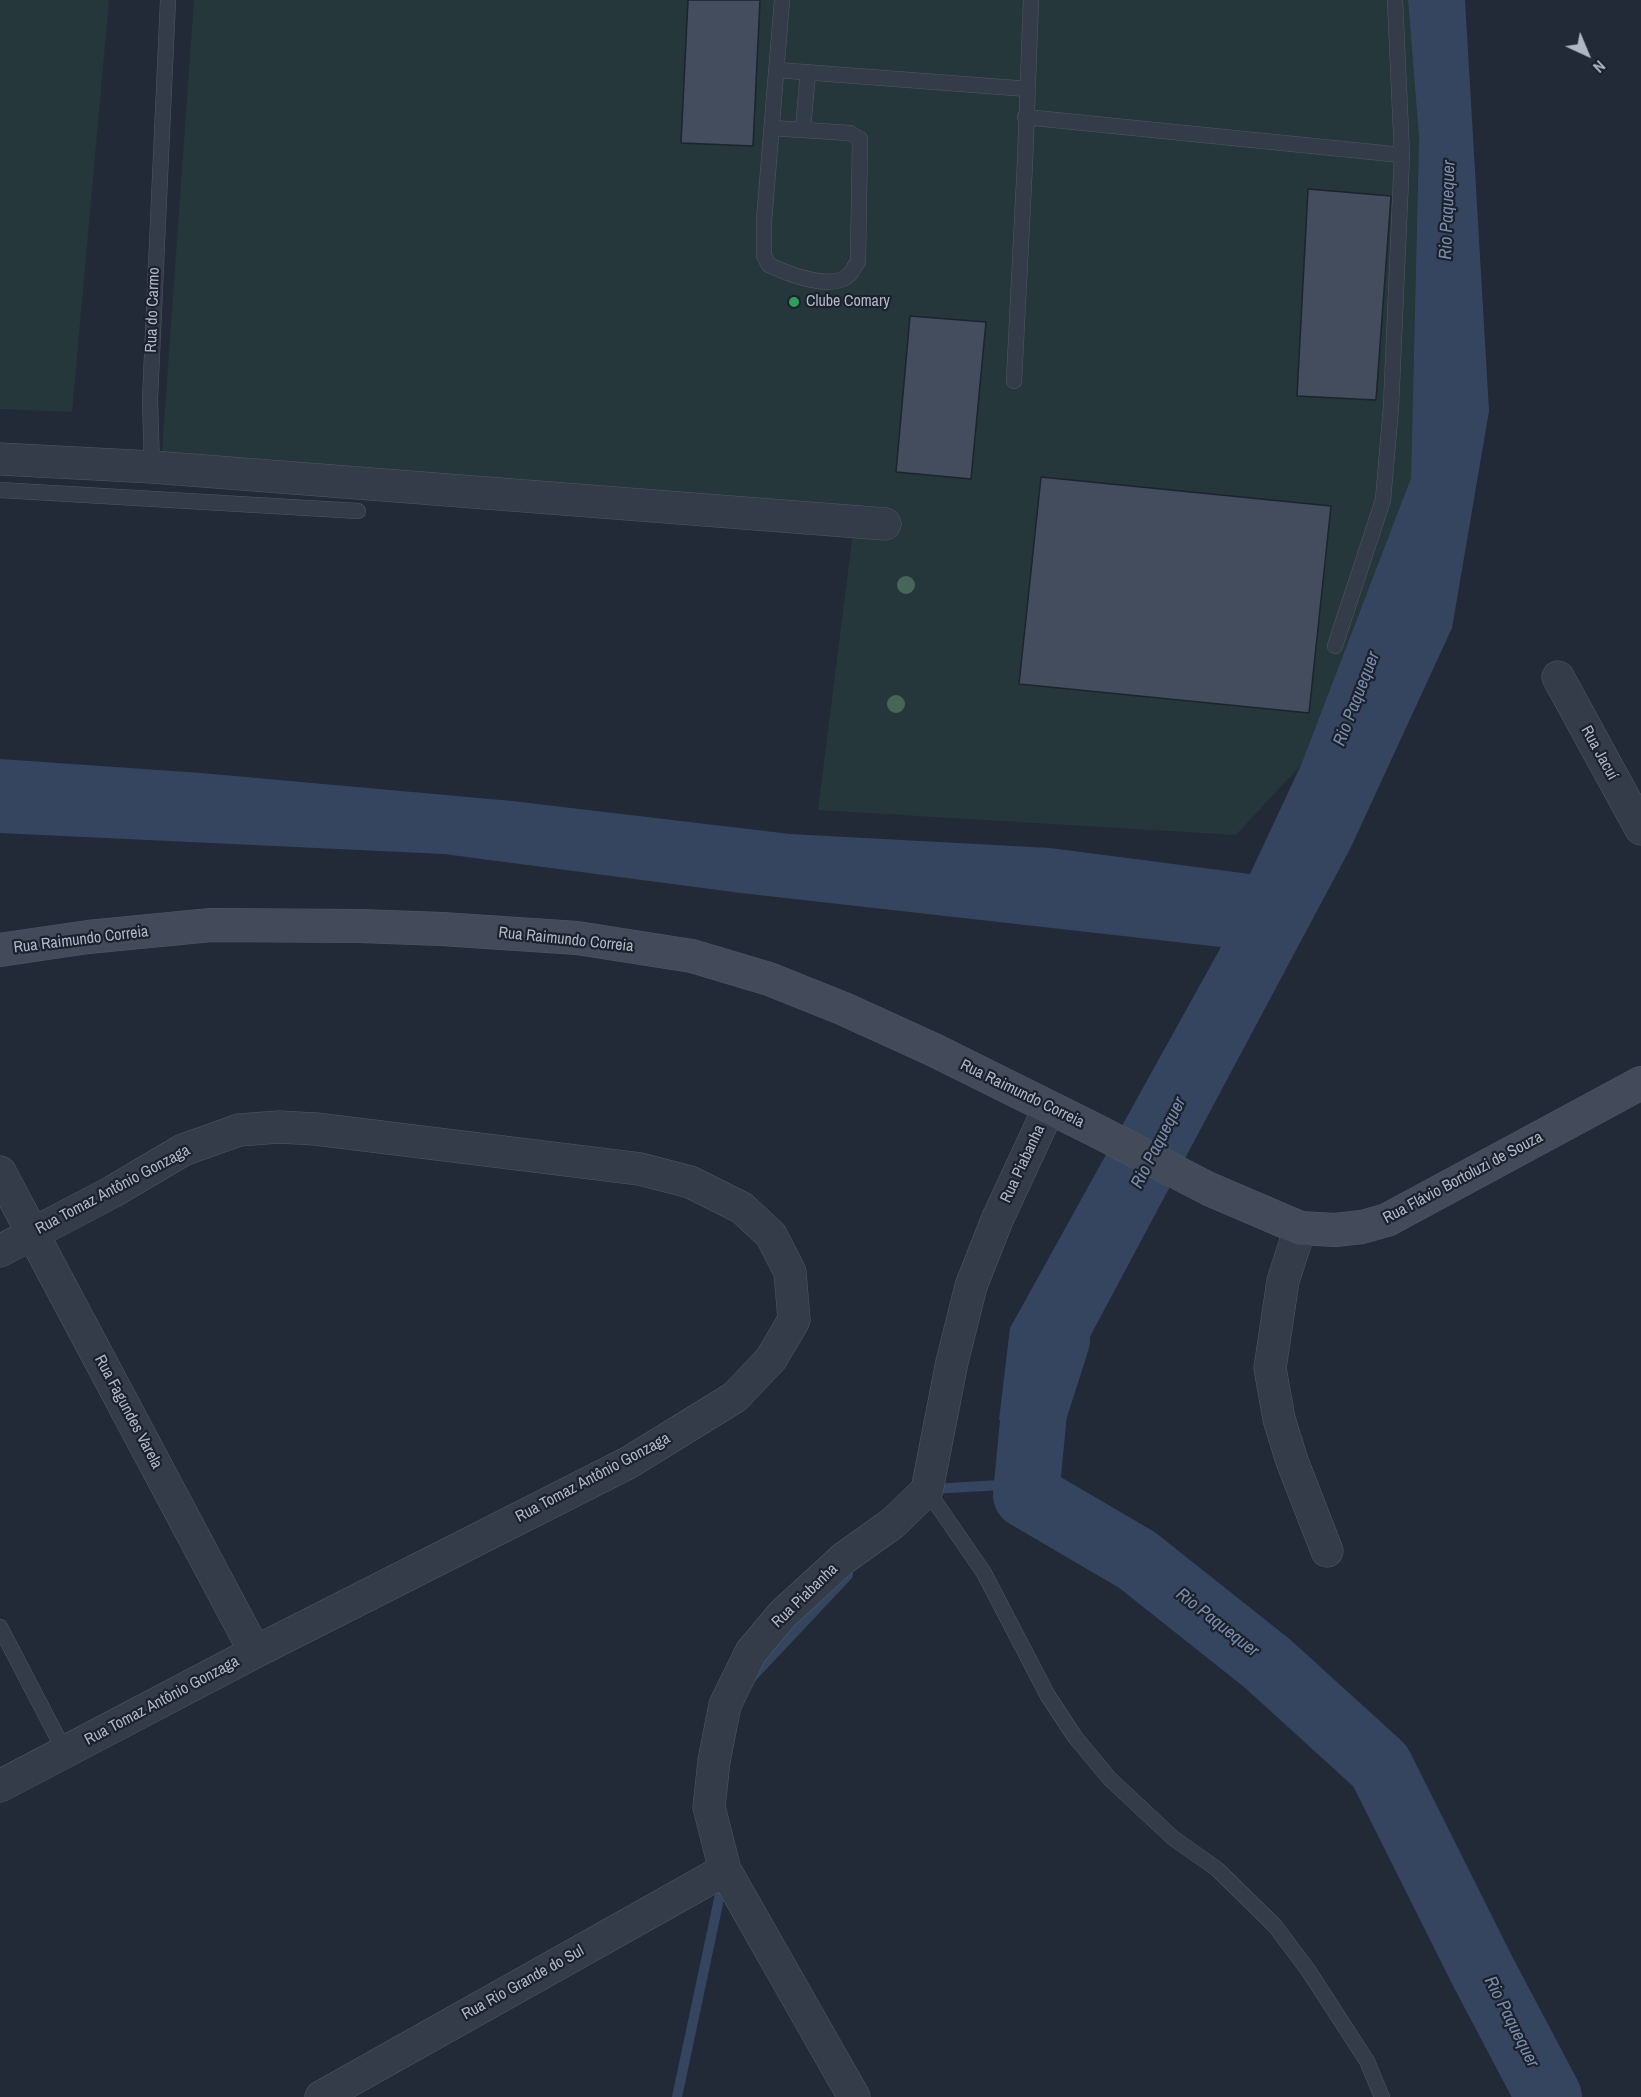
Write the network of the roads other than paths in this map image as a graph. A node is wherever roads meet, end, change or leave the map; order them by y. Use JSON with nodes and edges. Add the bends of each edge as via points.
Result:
{"nodes":[{"id":1,"x":168,"y":0,"type":"edge"},
{"id":2,"x":782,"y":0,"type":"edge"},
{"id":3,"x":1031,"y":0,"type":"edge"},
{"id":4,"x":1395,"y":0,"type":"edge"},
{"id":5,"x":777,"y":70,"type":"junction"},
{"id":6,"x":808,"y":72,"type":"junction"},
{"id":7,"x":1028,"y":89,"type":"junction"},
{"id":8,"x":1025,"y":117,"type":"junction"},
{"id":9,"x":772,"y":128,"type":"junction"},
{"id":10,"x":803,"y":129,"type":"junction"},
{"id":11,"x":1402,"y":155,"type":"junction"},
{"id":12,"x":1014,"y":381,"type":"dead end"},
{"id":13,"x":0,"y":459,"type":"edge"},
{"id":14,"x":152,"y":467,"type":"junction"},
{"id":15,"x":0,"y":490,"type":"edge"},
{"id":16,"x":357,"y":511,"type":"dead end"},
{"id":17,"x":885,"y":524,"type":"dead end"},
{"id":18,"x":1335,"y":646,"type":"dead end"},
{"id":19,"x":1558,"y":677,"type":"dead end"},
{"id":20,"x":1641,"y":829,"type":"edge"},
{"id":21,"x":0,"y":950,"type":"edge"},
{"id":22,"x":1641,"y":1083,"type":"edge"},
{"id":23,"x":1049,"y":1108,"type":"junction"},
{"id":24,"x":0,"y":1172,"type":"edge"},
{"id":25,"x":1209,"y":1189,"type":"joint"},
{"id":26,"x":1300,"y":1228,"type":"junction"},
{"id":27,"x":33,"y":1233,"type":"junction"},
{"id":28,"x":0,"y":1251,"type":"edge"},
{"id":29,"x":927,"y":1490,"type":"junction"},
{"id":30,"x":1328,"y":1551,"type":"dead end"},
{"id":31,"x":0,"y":1627,"type":"edge"},
{"id":32,"x":255,"y":1652,"type":"junction"},
{"id":33,"x":65,"y":1752,"type":"junction"},
{"id":34,"x":0,"y":1786,"type":"edge"},
{"id":35,"x":725,"y":1870,"type":"junction"},
{"id":36,"x":321,"y":2097,"type":"edge"},
{"id":37,"x":854,"y":2097,"type":"edge"},
{"id":38,"x":1382,"y":2097,"type":"edge"}],
"edges":[{"from":1,"to":14,"type":"lane","name":"Rua do Carmo","via":[[150,399]]},
{"from":2,"to":5,"type":"lane"},
{"from":3,"to":7,"type":"lane"},
{"from":4,"to":11,"type":"lane"},
{"from":5,"to":6,"type":"lane"},
{"from":5,"to":9,"type":"lane"},
{"from":6,"to":7,"type":"lane"},
{"from":6,"to":10,"type":"lane"},
{"from":7,"to":8,"type":"lane"},
{"from":8,"to":11,"type":"lane"},
{"from":8,"to":12,"type":"lane"},
{"from":9,"to":10,"type":"lane"},
{"from":9,"to":10,"type":"lane","via":[[764,256],[769,266],[793,275],[826,282],[839,280],[850,274],[858,261],[860,139],[850,134]]},
{"from":11,"to":18,"type":"lane","via":[[1383,500]]},
{"from":13,"to":14,"type":"street"},
{"from":14,"to":17,"type":"street"},
{"from":15,"to":16,"type":"lane"},
{"from":19,"to":20,"type":"street","name":"Rua Jacuí"},
{"from":21,"to":23,"type":"street","name":"Rua Raimundo Correia","via":[[211,925],[418,928],[577,938],[692,956],[769,979],[934,1050]]},
{"from":22,"to":26,"type":"street","name":"Rua Flávio Bortoluzi de Souza","via":[[1386,1220],[1335,1230]]},
{"from":23,"to":25,"type":"street","name":"Rua Raimundo Correia"},
{"from":23,"to":29,"type":"street","name":"Rua Piabanha","via":[[971,1286]]},
{"from":24,"to":27,"type":"street","name":"Rua Fagundes Varela"},
{"from":25,"to":26,"type":"street","name":"Rua Flávio Bortoluzi de Souza"},
{"from":26,"to":30,"type":"street","via":[[1283,1281],[1270,1368],[1292,1461]]},
{"from":27,"to":28,"type":"street","name":"Rua Tomaz Antônio Gonzaga"},
{"from":27,"to":32,"type":"street","name":"Rua Fagundes Varela"},
{"from":27,"to":32,"type":"street","name":"Rua Tomaz Antônio Gonzaga","via":[[183,1150],[239,1130],[279,1127],[640,1169],[690,1182],[742,1208],[771,1235],[790,1272],[794,1320],[771,1359],[735,1397],[628,1463]]},
{"from":29,"to":35,"type":"street","name":"Rua Piabanha","via":[[783,1614],[751,1652],[725,1705],[714,1761],[710,1807]]},
{"from":29,"to":38,"type":"lane","via":[[984,1573],[1048,1696],[1074,1737],[1110,1779],[1173,1838],[1216,1869],[1275,1926],[1367,2061]]},
{"from":31,"to":33,"type":"lane"},
{"from":32,"to":33,"type":"street","name":"Rua Tomaz Antônio Gonzaga"},
{"from":33,"to":34,"type":"street","name":"Rua Tomaz Antônio Gonzaga"},
{"from":35,"to":36,"type":"street","name":"Rua Rio Grande do Sul"},
{"from":35,"to":37,"type":"street","name":"Rua Piabanha"}]}
